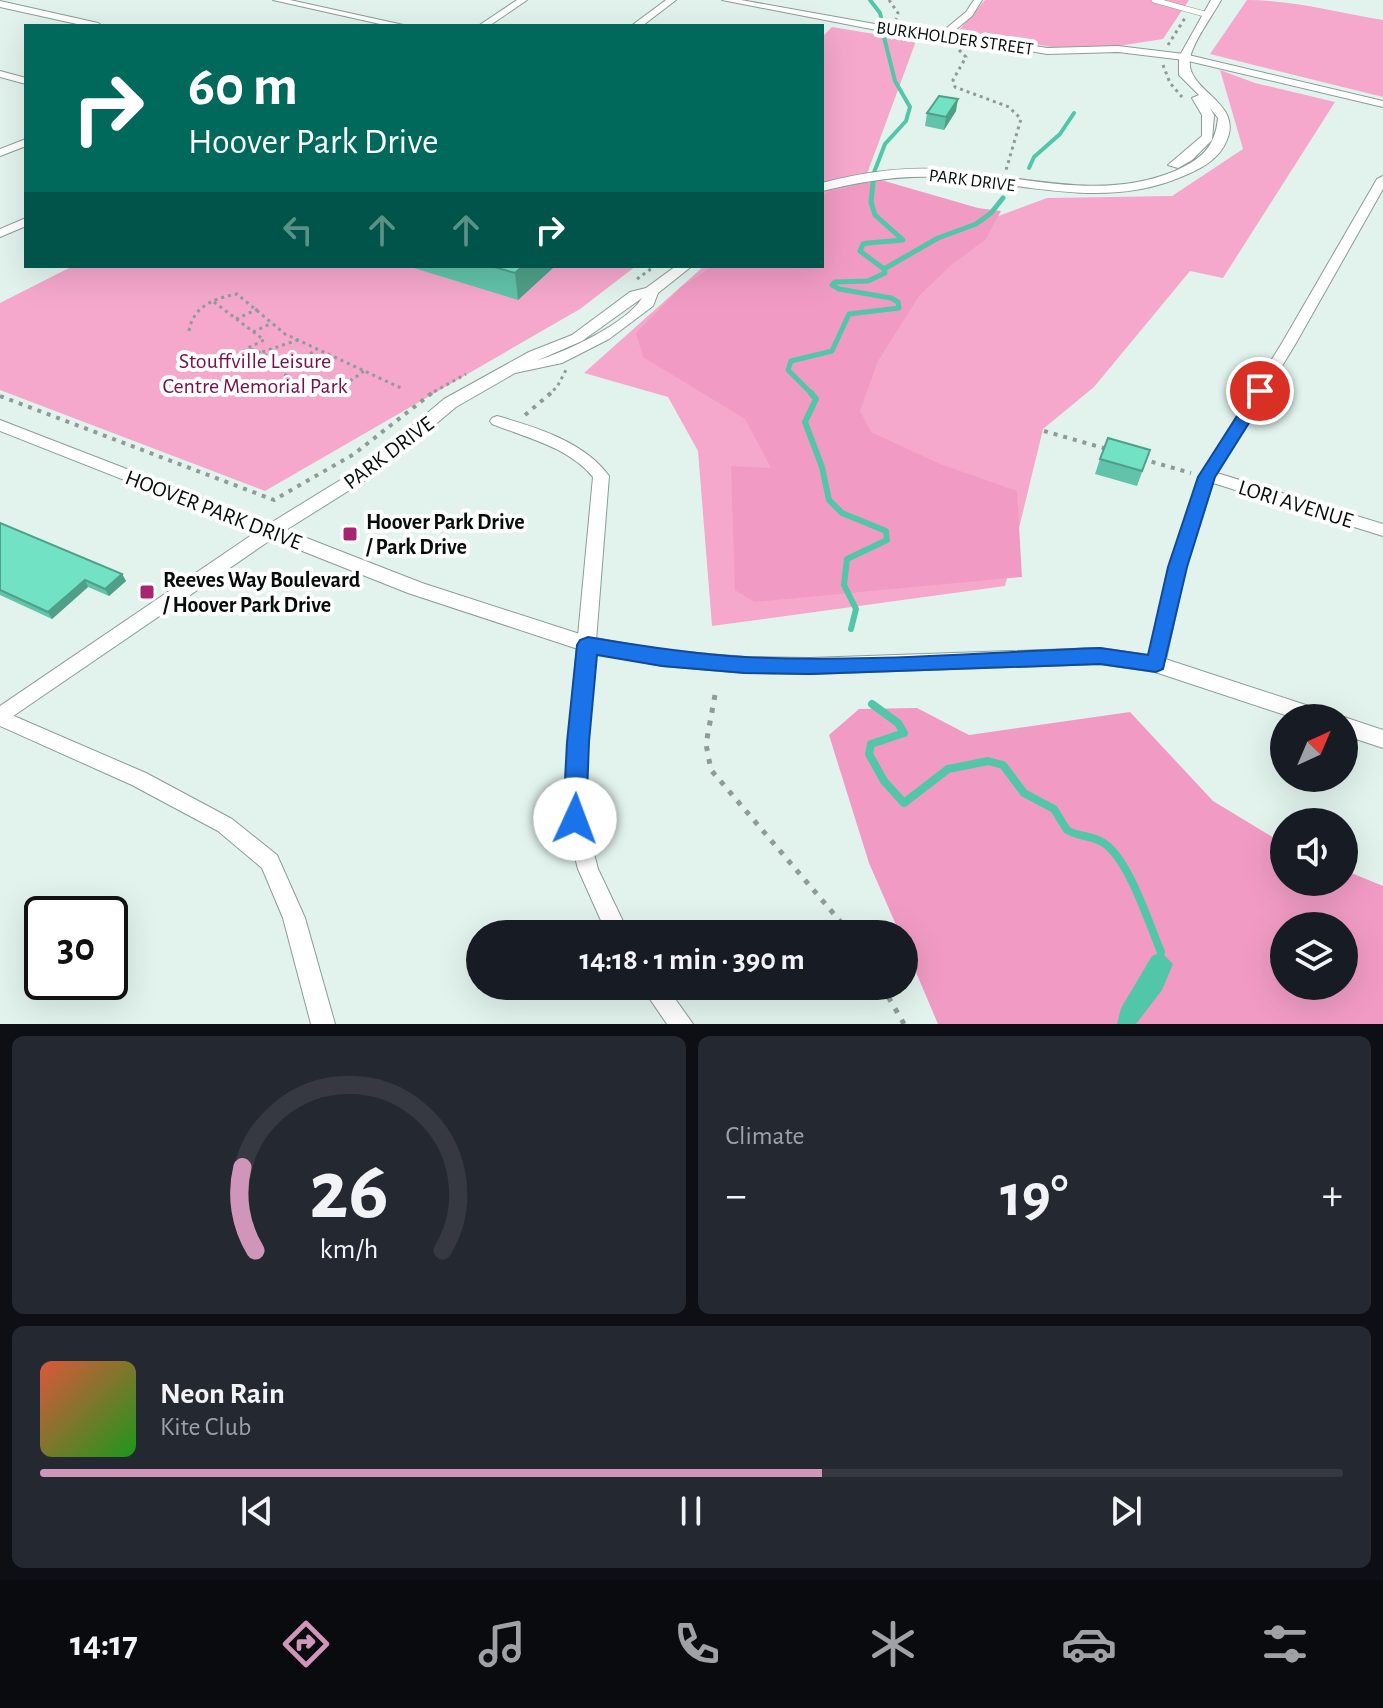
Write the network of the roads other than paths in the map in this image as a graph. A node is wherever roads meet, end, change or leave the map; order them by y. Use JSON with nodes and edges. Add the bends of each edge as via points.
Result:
{"nodes":[{"id":1,"x":277,"y":0,"type":"edge"},
{"id":2,"x":523,"y":0,"type":"edge"},
{"id":3,"x":672,"y":0,"type":"edge"},
{"id":4,"x":726,"y":0,"type":"edge"},
{"id":5,"x":978,"y":0,"type":"edge"},
{"id":6,"x":1154,"y":0,"type":"edge"},
{"id":7,"x":1216,"y":0,"type":"edge"},
{"id":8,"x":0,"y":4,"type":"edge"},
{"id":9,"x":1208,"y":15,"type":"junction"},
{"id":10,"x":815,"y":22,"type":"edge"},
{"id":11,"x":89,"y":24,"type":"edge"},
{"id":12,"x":393,"y":24,"type":"edge"},
{"id":13,"x":486,"y":24,"type":"edge"},
{"id":14,"x":639,"y":24,"type":"edge"},
{"id":15,"x":945,"y":34,"type":"junction"},
{"id":16,"x":1184,"y":57,"type":"junction"},
{"id":17,"x":0,"y":74,"type":"edge"},
{"id":18,"x":24,"y":80,"type":"edge"},
{"id":19,"x":1383,"y":104,"type":"edge"},
{"id":20,"x":24,"y":143,"type":"edge"},
{"id":21,"x":0,"y":153,"type":"edge"},
{"id":22,"x":1383,"y":179,"type":"edge"},
{"id":23,"x":824,"y":186,"type":"edge"},
{"id":24,"x":24,"y":223,"type":"edge"},
{"id":25,"x":0,"y":233,"type":"edge"},
{"id":26,"x":682,"y":268,"type":"edge"},
{"id":27,"x":651,"y":291,"type":"junction"},
{"id":28,"x":506,"y":372,"type":"junction"},
{"id":29,"x":503,"y":424,"type":"road end"},
{"id":30,"x":0,"y":425,"type":"edge"},
{"id":31,"x":1207,"y":477,"type":"junction"},
{"id":32,"x":1383,"y":530,"type":"edge"},
{"id":33,"x":271,"y":531,"type":"junction"},
{"id":34,"x":588,"y":645,"type":"junction"},
{"id":35,"x":1156,"y":664,"type":"junction"},
{"id":36,"x":1277,"y":704,"type":"edge"},
{"id":37,"x":0,"y":718,"type":"edge"},
{"id":38,"x":1358,"y":731,"type":"edge"},
{"id":39,"x":1383,"y":739,"type":"edge"},
{"id":40,"x":612,"y":920,"type":"edge"},
{"id":41,"x":663,"y":1000,"type":"edge"},
{"id":42,"x":323,"y":1024,"type":"edge"},
{"id":43,"x":681,"y":1024,"type":"edge"}],
"edges":[{"from":1,"to":12,"type":"street"},
{"from":2,"to":13,"type":"street"},
{"from":3,"to":14,"type":"street"},
{"from":4,"to":10,"type":"street","name":"BURKHOLDER STREET"},
{"from":5,"to":15,"type":"street"},
{"from":6,"to":9,"type":"lane"},
{"from":7,"to":9,"type":"street"},
{"from":8,"to":11,"type":"street"},
{"from":9,"to":16,"type":"street"},
{"from":10,"to":15,"type":"street","name":"BURKHOLDER STREET"},
{"from":15,"to":16,"type":"street","name":"BURKHOLDER STREET","via":[[1047,51],[1118,49]]},
{"from":16,"to":19,"type":"street"},
{"from":16,"to":23,"type":"street","name":"PARK DRIVE","via":[[1185,75],[1224,118],[1222,140],[1210,158],[1173,178],[1126,189],[1075,189],[937,173]]},
{"from":17,"to":18,"type":"street"},
{"from":20,"to":21,"type":"street"},
{"from":22,"to":31,"type":"street"},
{"from":24,"to":25,"type":"street"},
{"from":26,"to":27,"type":"street","name":"PARK DRIVE"},
{"from":27,"to":28,"type":"street","name":"PARK DRIVE","via":[[635,295],[577,338]]},
{"from":27,"to":28,"type":"street","name":"PARK DRIVE","via":[[648,303],[609,336],[557,361]]},
{"from":28,"to":33,"type":"street","name":"PARK DRIVE","via":[[450,403],[374,467]]},
{"from":29,"to":34,"type":"street","via":[[580,456],[601,476]]},
{"from":30,"to":33,"type":"street","name":"HOOVER PARK DRIVE"},
{"from":31,"to":32,"type":"street","name":"LORI AVENUE"},
{"from":31,"to":35,"type":"street","via":[[1178,567]]},
{"from":33,"to":34,"type":"street","name":"HOOVER PARK DRIVE","via":[[415,588]]},
{"from":33,"to":37,"type":"street","name":"PARK DRIVE"},
{"from":34,"to":35,"type":"street","name":"HOOVER PARK DRIVE","via":[[745,665],[1100,656]]},
{"from":34,"to":40,"type":"street","via":[[575,819],[588,869]]},
{"from":35,"to":36,"type":"street","name":"HOOVER PARK DRIVE"},
{"from":37,"to":42,"type":"street","via":[[201,812],[270,862],[294,918]]},
{"from":38,"to":39,"type":"street"},
{"from":41,"to":43,"type":"street"}]}
